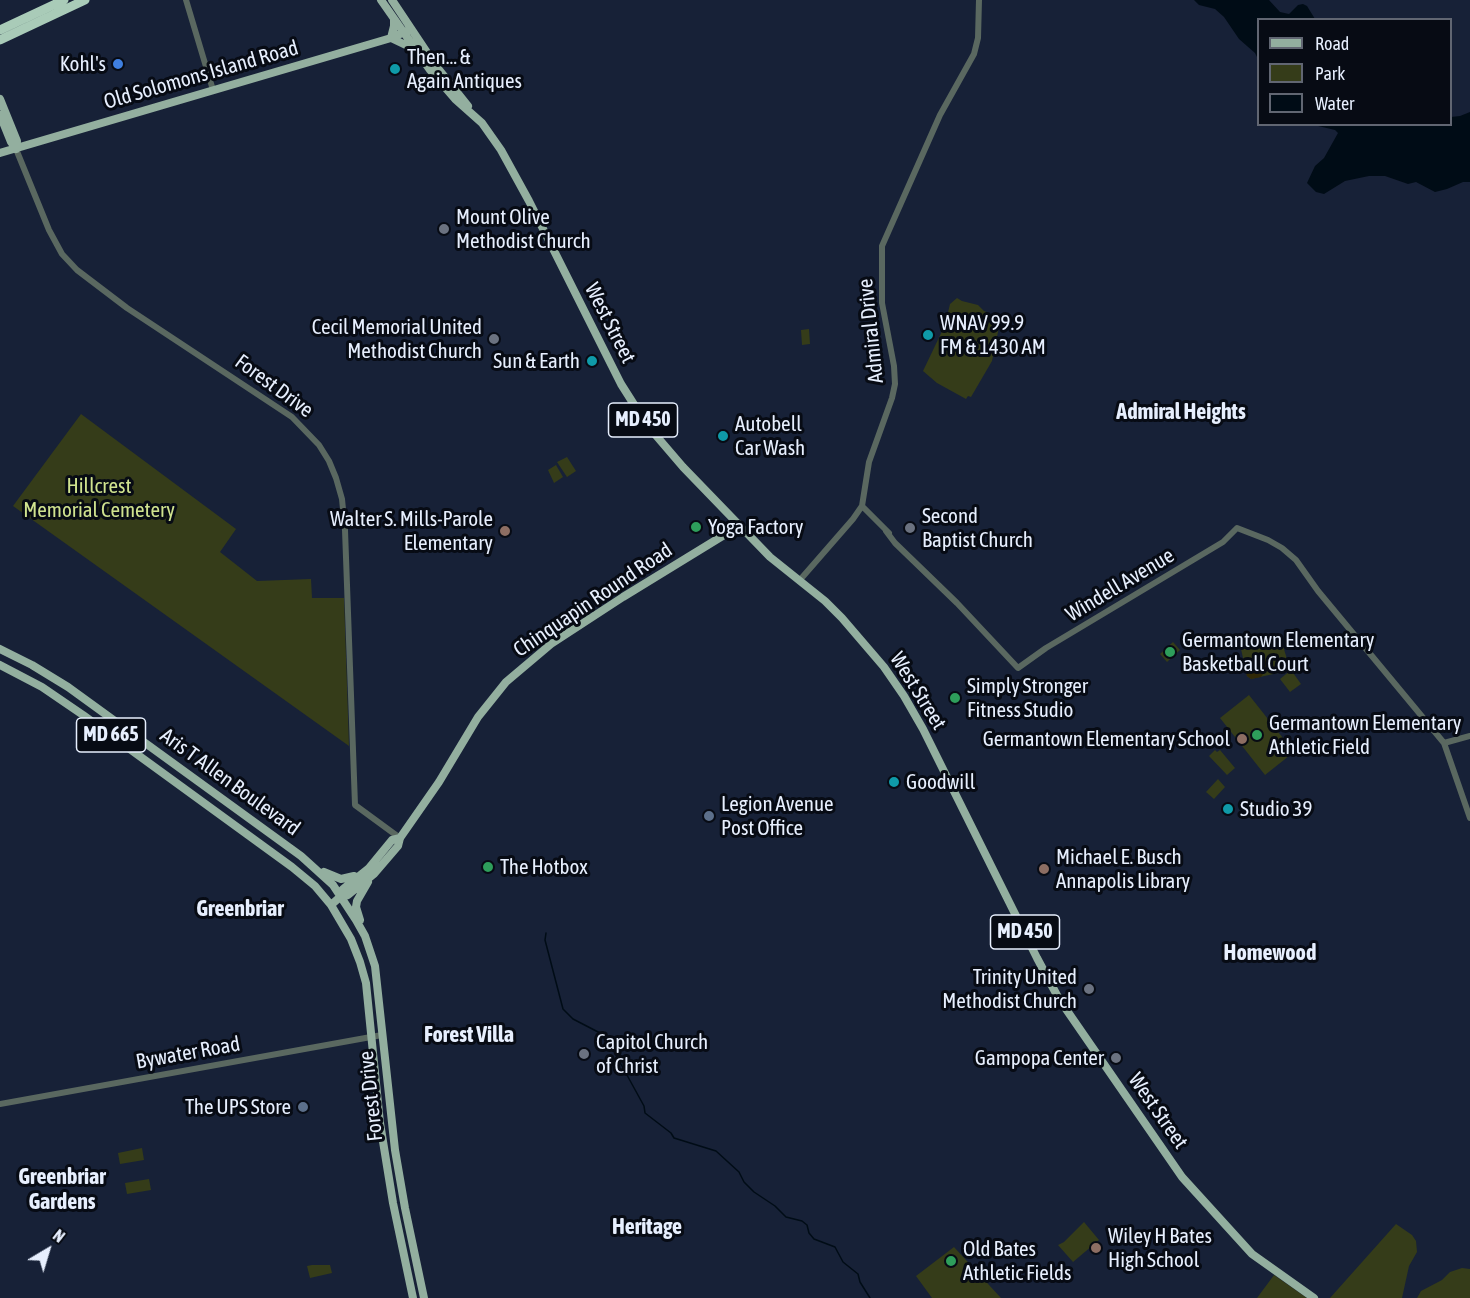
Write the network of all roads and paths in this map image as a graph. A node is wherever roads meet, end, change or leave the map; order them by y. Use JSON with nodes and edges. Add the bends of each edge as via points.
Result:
{"nodes":[{"id":1,"x":64,"y":0,"type":"edge"},
{"id":2,"x":85,"y":0,"type":"edge"},
{"id":3,"x":186,"y":0,"type":"edge"},
{"id":4,"x":381,"y":0,"type":"edge"},
{"id":5,"x":392,"y":0,"type":"edge"},
{"id":6,"x":979,"y":0,"type":"edge"},
{"id":7,"x":394,"y":18,"type":"junction"},
{"id":8,"x":1,"y":29,"type":"edge"},
{"id":9,"x":408,"y":31,"type":"junction"},
{"id":10,"x":391,"y":38,"type":"junction"},
{"id":11,"x":0,"y":40,"type":"edge"},
{"id":12,"x":416,"y":51,"type":"junction"},
{"id":13,"x":213,"y":90,"type":"junction"},
{"id":14,"x":0,"y":99,"type":"edge"},
{"id":15,"x":0,"y":115,"type":"edge"},
{"id":16,"x":474,"y":115,"type":"junction"},
{"id":17,"x":16,"y":149,"type":"junction"},
{"id":18,"x":0,"y":153,"type":"edge"},
{"id":19,"x":862,"y":506,"type":"junction"},
{"id":20,"x":739,"y":524,"type":"junction"},
{"id":21,"x":799,"y":581,"type":"junction"},
{"id":22,"x":0,"y":649,"type":"edge"},
{"id":23,"x":0,"y":665,"type":"edge"},
{"id":24,"x":1470,"y":736,"type":"edge"},
{"id":25,"x":1444,"y":743,"type":"junction"},
{"id":26,"x":1470,"y":818,"type":"edge"},
{"id":27,"x":400,"y":838,"type":"junction"},
{"id":28,"x":314,"y":867,"type":"junction"},
{"id":29,"x":372,"y":871,"type":"junction"},
{"id":30,"x":340,"y":897,"type":"junction"},
{"id":31,"x":331,"y":905,"type":"junction"},
{"id":32,"x":365,"y":936,"type":"junction"},
{"id":33,"x":382,"y":1035,"type":"junction"},
{"id":34,"x":371,"y":1037,"type":"junction"},
{"id":35,"x":375,"y":1076,"type":"junction"},
{"id":36,"x":386,"y":1076,"type":"junction"},
{"id":37,"x":0,"y":1104,"type":"edge"},
{"id":38,"x":413,"y":1298,"type":"edge"},
{"id":39,"x":424,"y":1298,"type":"edge"},
{"id":40,"x":1314,"y":1298,"type":"edge"}],
"edges":[{"from":1,"to":8,"type":"highway"},
{"from":2,"to":11,"type":"highway"},
{"from":3,"to":13,"type":"street"},
{"from":4,"to":7,"type":"main road","name":"West Street","number":"MD 450"},
{"from":5,"to":9,"type":"main road","name":"West Street","number":"MD 450"},
{"from":6,"to":19,"type":"street","name":"Admiral Drive","via":[[979,33],[974,54],[940,115],[882,246],[882,303],[895,384],[867,469]]},
{"from":7,"to":9,"type":"main road","name":"West Street","number":"MD 450"},
{"from":7,"to":10,"type":"main road"},
{"from":9,"to":10,"type":"main road","name":"Old Solomons Island Road"},
{"from":9,"to":12,"type":"main road","name":"West Street","number":"MD 450"},
{"from":9,"to":16,"type":"main road","name":"West Street","number":"MD 450"},
{"from":10,"to":12,"type":"main road"},
{"from":10,"to":13,"type":"main road","name":"Old Solomons Island Road"},
{"from":12,"to":16,"type":"main road","name":"West Street","number":"MD 450","via":[[444,87]]},
{"from":13,"to":17,"type":"main road","name":"Old Solomons Island Road"},
{"from":14,"to":17,"type":"main road","name":"Forest Drive","via":[[17,141]]},
{"from":15,"to":17,"type":"main road","name":"Forest Drive"},
{"from":16,"to":20,"type":"main road","name":"West Street","number":"MD 450","via":[[508,162],[635,408]]},
{"from":17,"to":18,"type":"main road","name":"Old Solomons Island Road"},
{"from":17,"to":27,"type":"street","name":"Forest Drive","via":[[62,254],[77,270],[126,308],[292,417],[329,461],[342,499],[345,530],[356,805]]},
{"from":19,"to":21,"type":"street"},
{"from":19,"to":25,"type":"street","name":"Windell Avenue","via":[[1018,668],[1203,555],[1237,528],[1282,548],[1296,560]]},
{"from":20,"to":21,"type":"main road","name":"West Street","number":"MD 450"},
{"from":20,"to":27,"type":"main road","name":"Chinquapin Round Road","via":[[558,639],[506,682],[478,717]]},
{"from":21,"to":40,"type":"main road","name":"West Street","number":"MD 450","via":[[842,618],[904,696],[1059,999],[1182,1177],[1252,1254]]},
{"from":22,"to":28,"type":"main road","name":"Aris T Allen Boulevard","number":"MD 665","via":[[68,687]]},
{"from":23,"to":31,"type":"main road","name":"Aris T Allen Boulevard","number":"MD 665","via":[[42,687],[129,748],[292,867]]},
{"from":24,"to":25,"type":"street"},
{"from":25,"to":26,"type":"street"},
{"from":27,"to":29,"type":"main road","name":"Chinquapin Round Road","via":[[392,840]]},
{"from":28,"to":29,"type":"main road","via":[[346,879]]},
{"from":28,"to":30,"type":"main road","name":"Aris T Allen Boulevard","number":"MD 665"},
{"from":29,"to":30,"type":"main road","name":"Chinquapin Round Road","via":[[343,889]]},
{"from":29,"to":32,"type":"main road","via":[[357,901]]},
{"from":30,"to":31,"type":"main road","name":"Chinquapin Round Road"},
{"from":30,"to":32,"type":"main road","name":"Forest Drive","number":"MD 665"},
{"from":31,"to":34,"type":"main road","name":"Forest Drive","number":"MD 665","via":[[360,962]]},
{"from":32,"to":33,"type":"main road","name":"Forest Drive","number":"MD 665","via":[[376,976]]},
{"from":33,"to":34,"type":"street","name":"Bywater Road"},
{"from":33,"to":36,"type":"main road","name":"Forest Drive"},
{"from":34,"to":35,"type":"main road","name":"Forest Drive"},
{"from":34,"to":37,"type":"street","name":"Bywater Road"},
{"from":35,"to":36,"type":"main road"},
{"from":35,"to":38,"type":"main road","name":"Forest Drive","via":[[393,1203]]},
{"from":36,"to":39,"type":"main road","name":"Forest Drive","via":[[395,1150]]}]}
